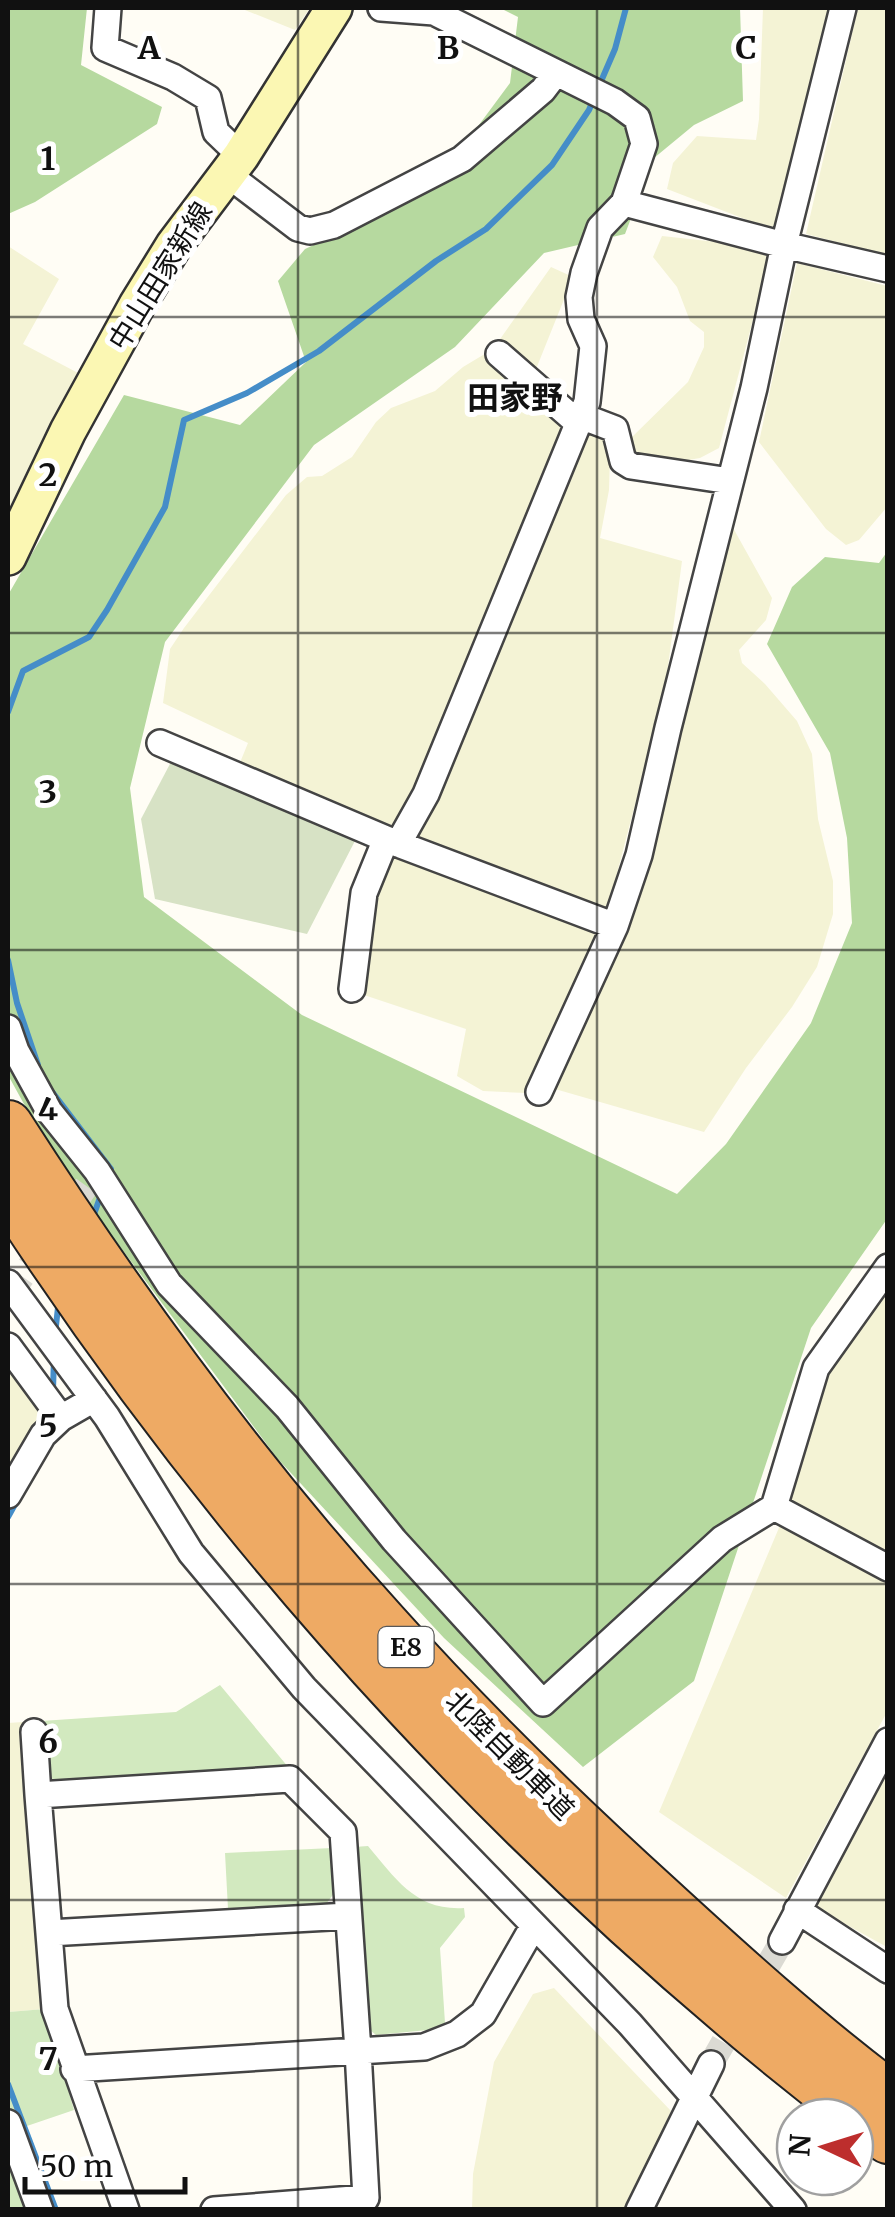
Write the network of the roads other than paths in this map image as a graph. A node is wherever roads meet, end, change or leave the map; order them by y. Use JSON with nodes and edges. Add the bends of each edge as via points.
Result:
{"nodes":[{"id":1,"x":108,"y":8,"type":"edge"},
{"id":2,"x":334,"y":8,"type":"edge"},
{"id":3,"x":380,"y":8,"type":"edge"},
{"id":4,"x":843,"y":8,"type":"edge"},
{"id":5,"x":556,"y":73,"type":"junction"},
{"id":6,"x":234,"y":165,"type":"junction"},
{"id":7,"x":624,"y":203,"type":"junction"},
{"id":8,"x":784,"y":245,"type":"junction"},
{"id":9,"x":888,"y":269,"type":"edge"},
{"id":10,"x":499,"y":354,"type":"dead end"},
{"id":11,"x":580,"y":420,"type":"junction"},
{"id":12,"x":730,"y":481,"type":"junction"},
{"id":13,"x":8,"y":557,"type":"edge"},
{"id":14,"x":160,"y":743,"type":"dead end"},
{"id":15,"x":392,"y":841,"type":"junction"},
{"id":16,"x":615,"y":926,"type":"junction"},
{"id":17,"x":352,"y":989,"type":"dead end"},
{"id":18,"x":8,"y":1028,"type":"edge"},
{"id":19,"x":539,"y":1092,"type":"dead end"},
{"id":20,"x":8,"y":1126,"type":"edge"},
{"id":21,"x":8,"y":1192,"type":"edge"},
{"id":22,"x":888,"y":1267,"type":"edge"},
{"id":23,"x":8,"y":1283,"type":"edge"},
{"id":24,"x":8,"y":1346,"type":"edge"},
{"id":25,"x":94,"y":1399,"type":"junction"},
{"id":26,"x":61,"y":1418,"type":"junction"},
{"id":27,"x":8,"y":1495,"type":"edge"},
{"id":28,"x":774,"y":1507,"type":"junction"},
{"id":29,"x":888,"y":1568,"type":"edge"},
{"id":30,"x":34,"y":1732,"type":"dead end"},
{"id":31,"x":888,"y":1741,"type":"edge"},
{"id":32,"x":38,"y":1795,"type":"junction"},
{"id":33,"x":796,"y":1910,"type":"junction"},
{"id":34,"x":348,"y":1916,"type":"junction"},
{"id":35,"x":534,"y":1926,"type":"junction"},
{"id":36,"x":49,"y":1933,"type":"junction"},
{"id":37,"x":782,"y":1941,"type":"tunnel mouth"},
{"id":38,"x":888,"y":1970,"type":"edge"},
{"id":39,"x":358,"y":2051,"type":"junction"},
{"id":40,"x":710,"y":2064,"type":"tunnel mouth"},
{"id":41,"x":74,"y":2068,"type":"junction"},
{"id":42,"x":888,"y":2094,"type":"edge"},
{"id":43,"x":694,"y":2095,"type":"junction"},
{"id":44,"x":8,"y":2123,"type":"edge"},
{"id":45,"x":888,"y":2139,"type":"edge"},
{"id":46,"x":367,"y":2204,"type":"edge"},
{"id":47,"x":40,"y":2210,"type":"edge"},
{"id":48,"x":101,"y":2210,"type":"edge"},
{"id":49,"x":117,"y":2210,"type":"edge"},
{"id":50,"x":126,"y":2210,"type":"edge"},
{"id":51,"x":214,"y":2210,"type":"edge"},
{"id":52,"x":639,"y":2210,"type":"edge"},
{"id":53,"x":793,"y":2210,"type":"edge"}],
"edges":[{"from":1,"to":6,"type":"street","via":[[105,48],[208,98]]},
{"from":2,"to":6,"type":"main road","name":"中山田家新線"},
{"from":3,"to":5,"type":"street","via":[[434,12]]},
{"from":4,"to":8,"type":"street"},
{"from":5,"to":6,"type":"street","via":[[462,159],[334,225],[298,228]]},
{"from":5,"to":7,"type":"street","via":[[637,118],[644,144]]},
{"from":6,"to":13,"type":"main road","name":"中山田家新線","via":[[137,305]]},
{"from":7,"to":8,"type":"street"},
{"from":7,"to":11,"type":"street","via":[[600,228],[578,297],[593,346]]},
{"from":8,"to":9,"type":"street"},
{"from":8,"to":12,"type":"street"},
{"from":10,"to":11,"type":"street"},
{"from":11,"to":12,"type":"street","via":[[615,429],[630,466]]},
{"from":11,"to":15,"type":"street","via":[[426,794]]},
{"from":12,"to":16,"type":"street","via":[[639,855]]},
{"from":14,"to":15,"type":"street"},
{"from":15,"to":16,"type":"street"},
{"from":15,"to":17,"type":"street","via":[[364,893]]},
{"from":16,"to":19,"type":"street"},
{"from":18,"to":28,"type":"street","via":[[49,1111],[108,1187],[169,1284],[287,1407],[394,1540],[543,1703],[722,1539]]},
{"from":20,"to":42,"type":"highway","name":"北陸自動車道","number":"E8","via":[[173,1365],[384,1624],[607,1851]]},
{"from":21,"to":45,"type":"highway","name":"北陸自動車道","number":"E8","via":[[142,1386],[248,1520],[468,1770],[721,2005]]},
{"from":22,"to":28,"type":"street","via":[[816,1368]]},
{"from":23,"to":25,"type":"street"},
{"from":24,"to":26,"type":"street"},
{"from":25,"to":26,"type":"street"},
{"from":25,"to":35,"type":"street","via":[[191,1553],[304,1688]]},
{"from":26,"to":27,"type":"street","via":[[43,1435]]},
{"from":28,"to":29,"type":"street"},
{"from":30,"to":32,"type":"street"},
{"from":31,"to":33,"type":"street"},
{"from":32,"to":34,"type":"street","via":[[290,1779],[342,1832]]},
{"from":32,"to":36,"type":"street"},
{"from":33,"to":37,"type":"street"},
{"from":33,"to":38,"type":"street"},
{"from":34,"to":36,"type":"street"},
{"from":34,"to":39,"type":"street"},
{"from":35,"to":39,"type":"street","via":[[483,2014],[457,2034],[424,2047]]},
{"from":35,"to":43,"type":"street"},
{"from":36,"to":41,"type":"street","via":[[54,2009]]},
{"from":39,"to":41,"type":"street"},
{"from":39,"to":46,"type":"street"},
{"from":40,"to":43,"type":"street"},
{"from":41,"to":50,"type":"street"},
{"from":43,"to":52,"type":"street"},
{"from":43,"to":53,"type":"street"},
{"from":44,"to":47,"type":"street"},
{"from":46,"to":51,"type":"street"},
{"from":48,"to":49,"type":"street"}]}
